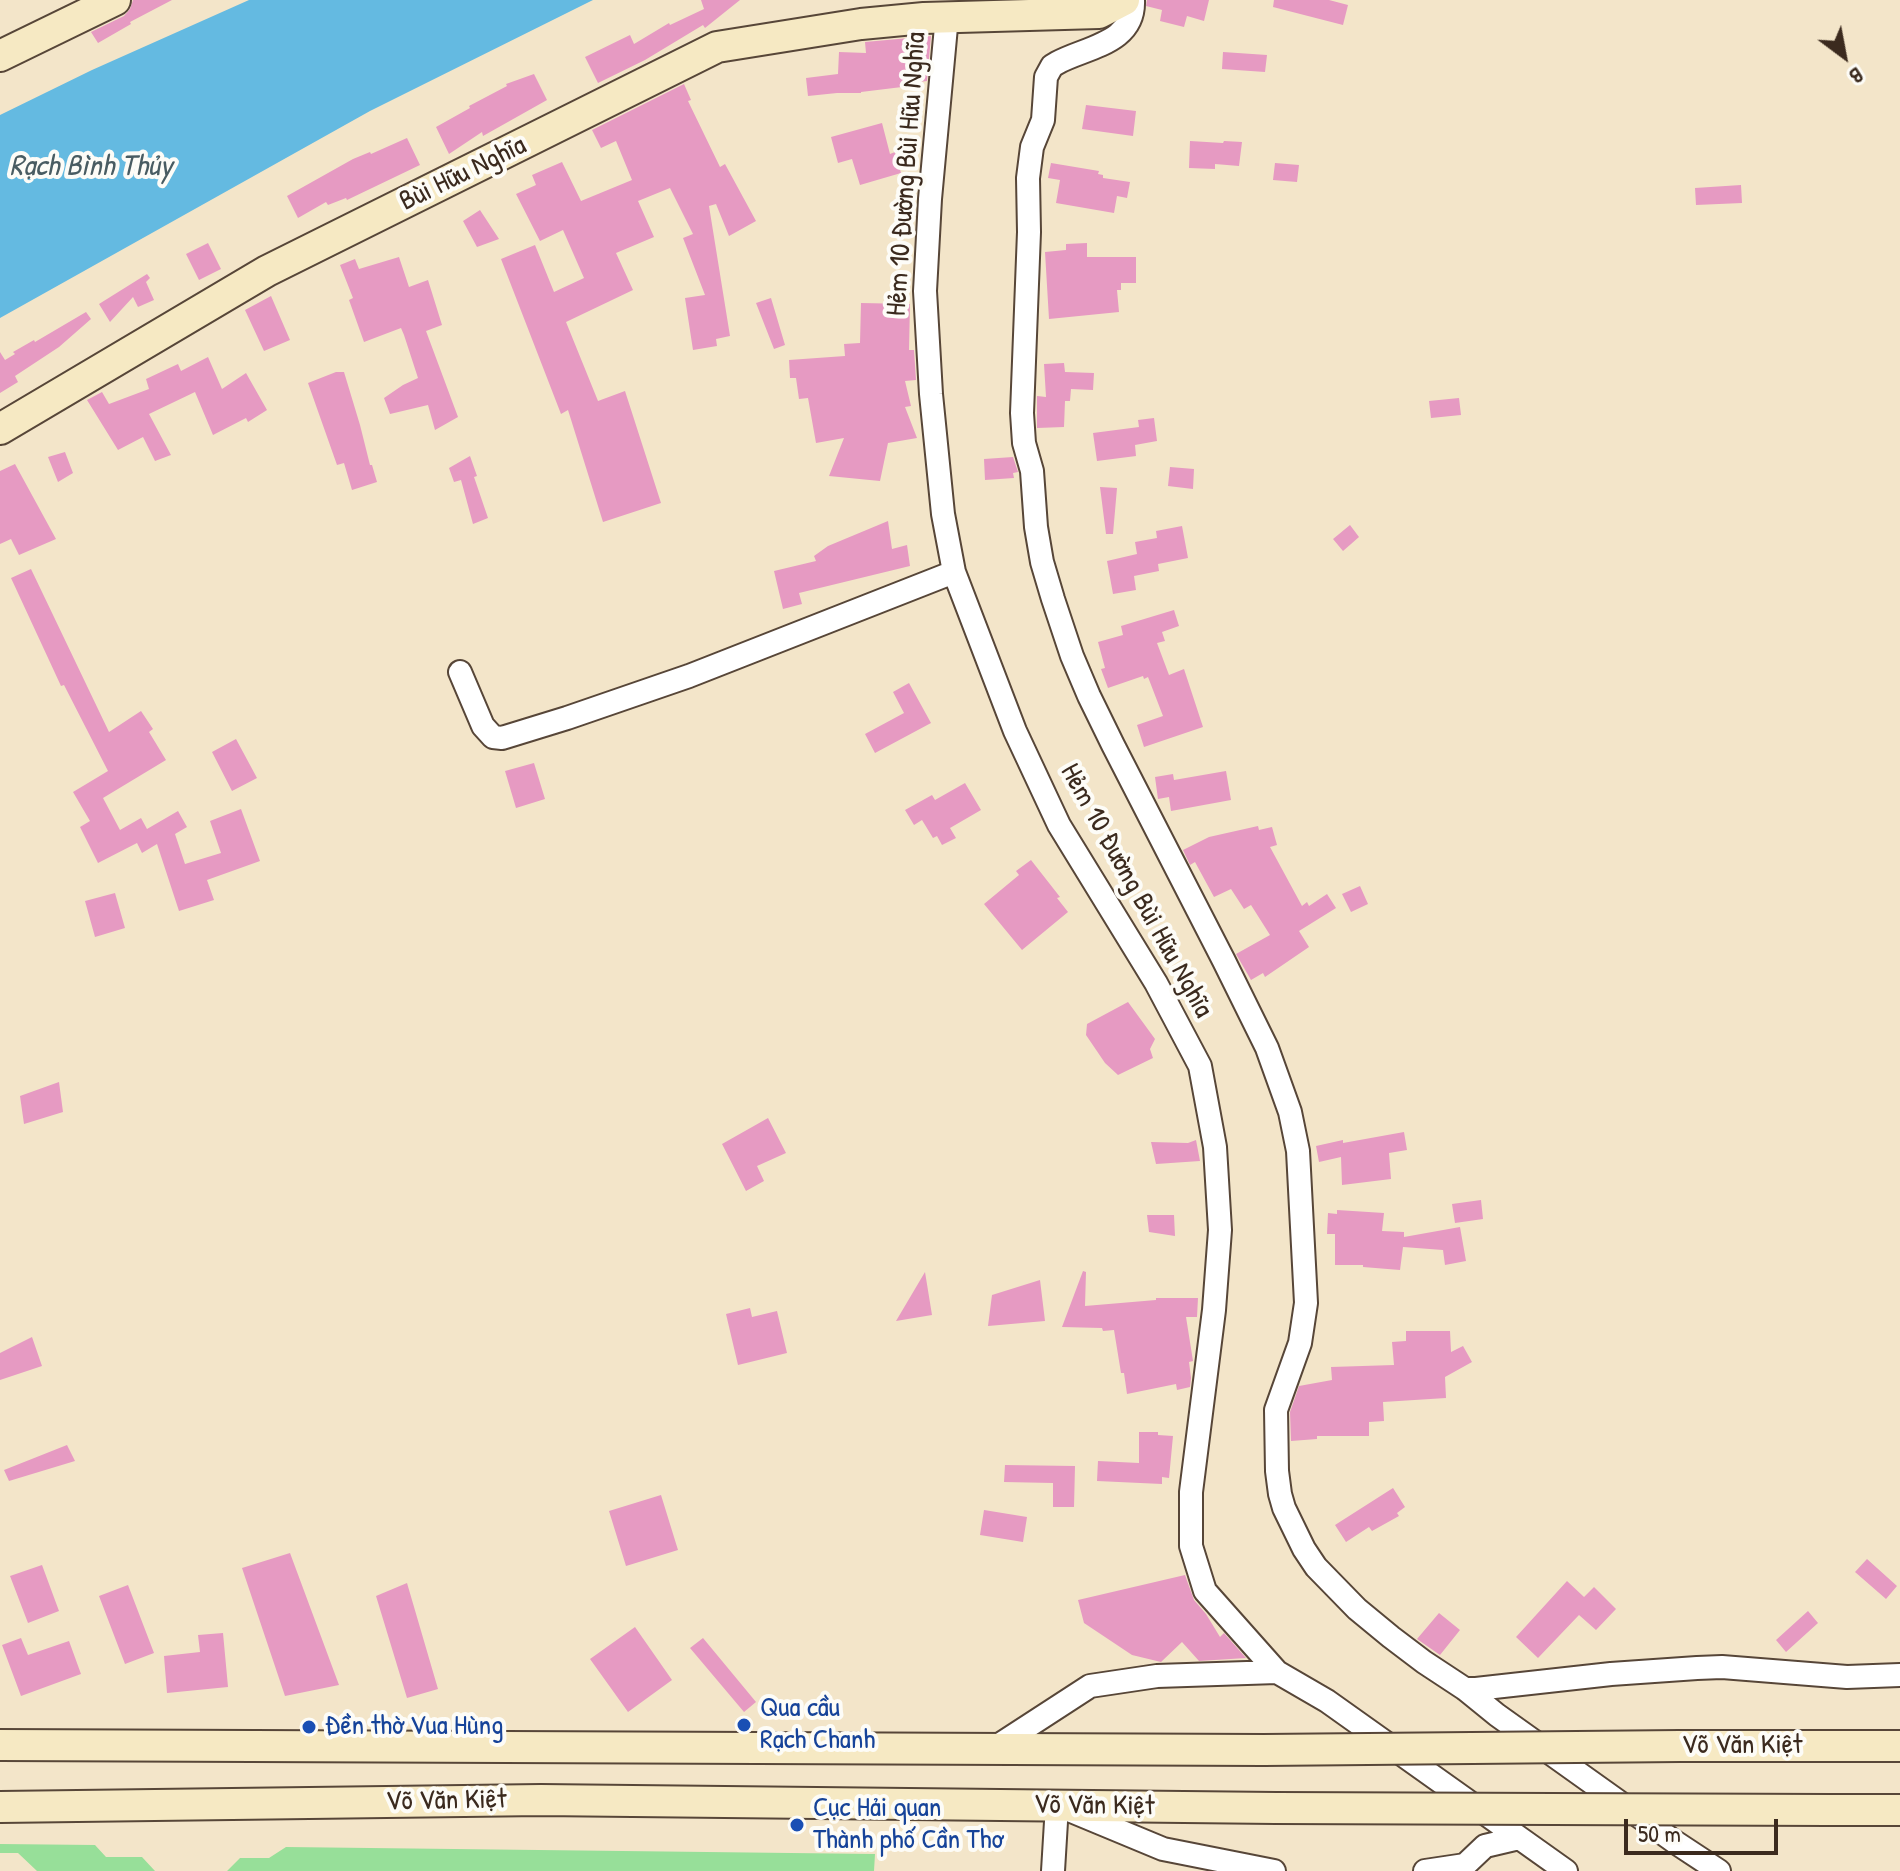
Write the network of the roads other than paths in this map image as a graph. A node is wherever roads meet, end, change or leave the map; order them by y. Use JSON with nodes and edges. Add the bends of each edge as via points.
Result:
{"nodes":[{"id":1,"x":115,"y":0,"type":"edge"},
{"id":2,"x":1124,"y":0,"type":"edge"},
{"id":3,"x":1133,"y":0,"type":"edge"},
{"id":4,"x":954,"y":16,"type":"junction"},
{"id":5,"x":0,"y":56,"type":"edge"},
{"id":6,"x":0,"y":429,"type":"edge"},
{"id":7,"x":954,"y":572,"type":"junction"},
{"id":8,"x":460,"y":672,"type":"dead end"},
{"id":9,"x":1277,"y":1672,"type":"junction"},
{"id":10,"x":1900,"y":1675,"type":"edge"},
{"id":11,"x":1465,"y":1689,"type":"junction"},
{"id":12,"x":0,"y":1745,"type":"edge"},
{"id":13,"x":1900,"y":1746,"type":"edge"},
{"id":14,"x":993,"y":1749,"type":"junction"},
{"id":15,"x":1057,"y":1805,"type":"junction"},
{"id":16,"x":0,"y":1807,"type":"edge"},
{"id":17,"x":1900,"y":1810,"type":"edge"},
{"id":18,"x":1519,"y":1838,"type":"junction"},
{"id":19,"x":1053,"y":1871,"type":"edge"},
{"id":20,"x":1274,"y":1871,"type":"edge"},
{"id":21,"x":1425,"y":1871,"type":"edge"},
{"id":22,"x":1566,"y":1871,"type":"edge"},
{"id":23,"x":1719,"y":1871,"type":"edge"}],
"edges":[{"from":1,"to":5,"type":"main road"},
{"from":2,"to":4,"type":"main road","name":"Bùi Hữu Nghĩa","via":[[1099,13]]},
{"from":3,"to":11,"type":"street","via":[[1131,17],[1118,34],[1048,72],[1043,120],[1030,158],[1023,429],[1042,562],[1089,696],[1267,1048],[1290,1112],[1298,1151],[1306,1303],[1300,1343],[1276,1410],[1284,1508],[1304,1549],[1333,1586],[1391,1637]]},
{"from":4,"to":6,"type":"main road","name":"Bùi Hữu Nghĩa","via":[[861,24],[717,47],[267,271]]},
{"from":4,"to":7,"type":"street","name":"Hẻm 10 Đường Bùi Hữu Nghĩa","via":[[930,199],[925,291],[941,499]]},
{"from":7,"to":8,"type":"street","via":[[689,676],[502,738],[483,726]]},
{"from":7,"to":9,"type":"street","name":"Hẻm 10 Đường Bùi Hữu Nghĩa","via":[[1015,731],[1059,825],[1200,1066],[1215,1147],[1220,1230],[1191,1492],[1191,1546],[1205,1591]]},
{"from":9,"to":14,"type":"street","via":[[1157,1676],[1090,1686]]},
{"from":9,"to":18,"type":"street","name":"Hẻm 10 Đường Bùi Hữu Nghĩa","via":[[1327,1701]]},
{"from":10,"to":11,"type":"street","via":[[1847,1677],[1709,1667]]},
{"from":11,"to":23,"type":"street"},
{"from":12,"to":14,"type":"main road","name":"Võ Văn Kiệt"},
{"from":13,"to":14,"type":"main road","name":"Võ Văn Kiệt","bridge":true},
{"from":15,"to":16,"type":"main road","name":"Võ Văn Kiệt","via":[[541,1800]]},
{"from":15,"to":17,"type":"main road","name":"Võ Văn Kiệt","bridge":true},
{"from":15,"to":19,"type":"street"},
{"from":15,"to":20,"type":"street","via":[[1163,1849]]},
{"from":18,"to":21,"type":"street","via":[[1485,1846],[1465,1865]]},
{"from":18,"to":22,"type":"street","name":"Hẻm 10 Đường Bùi Hữu Nghĩa"}]}
